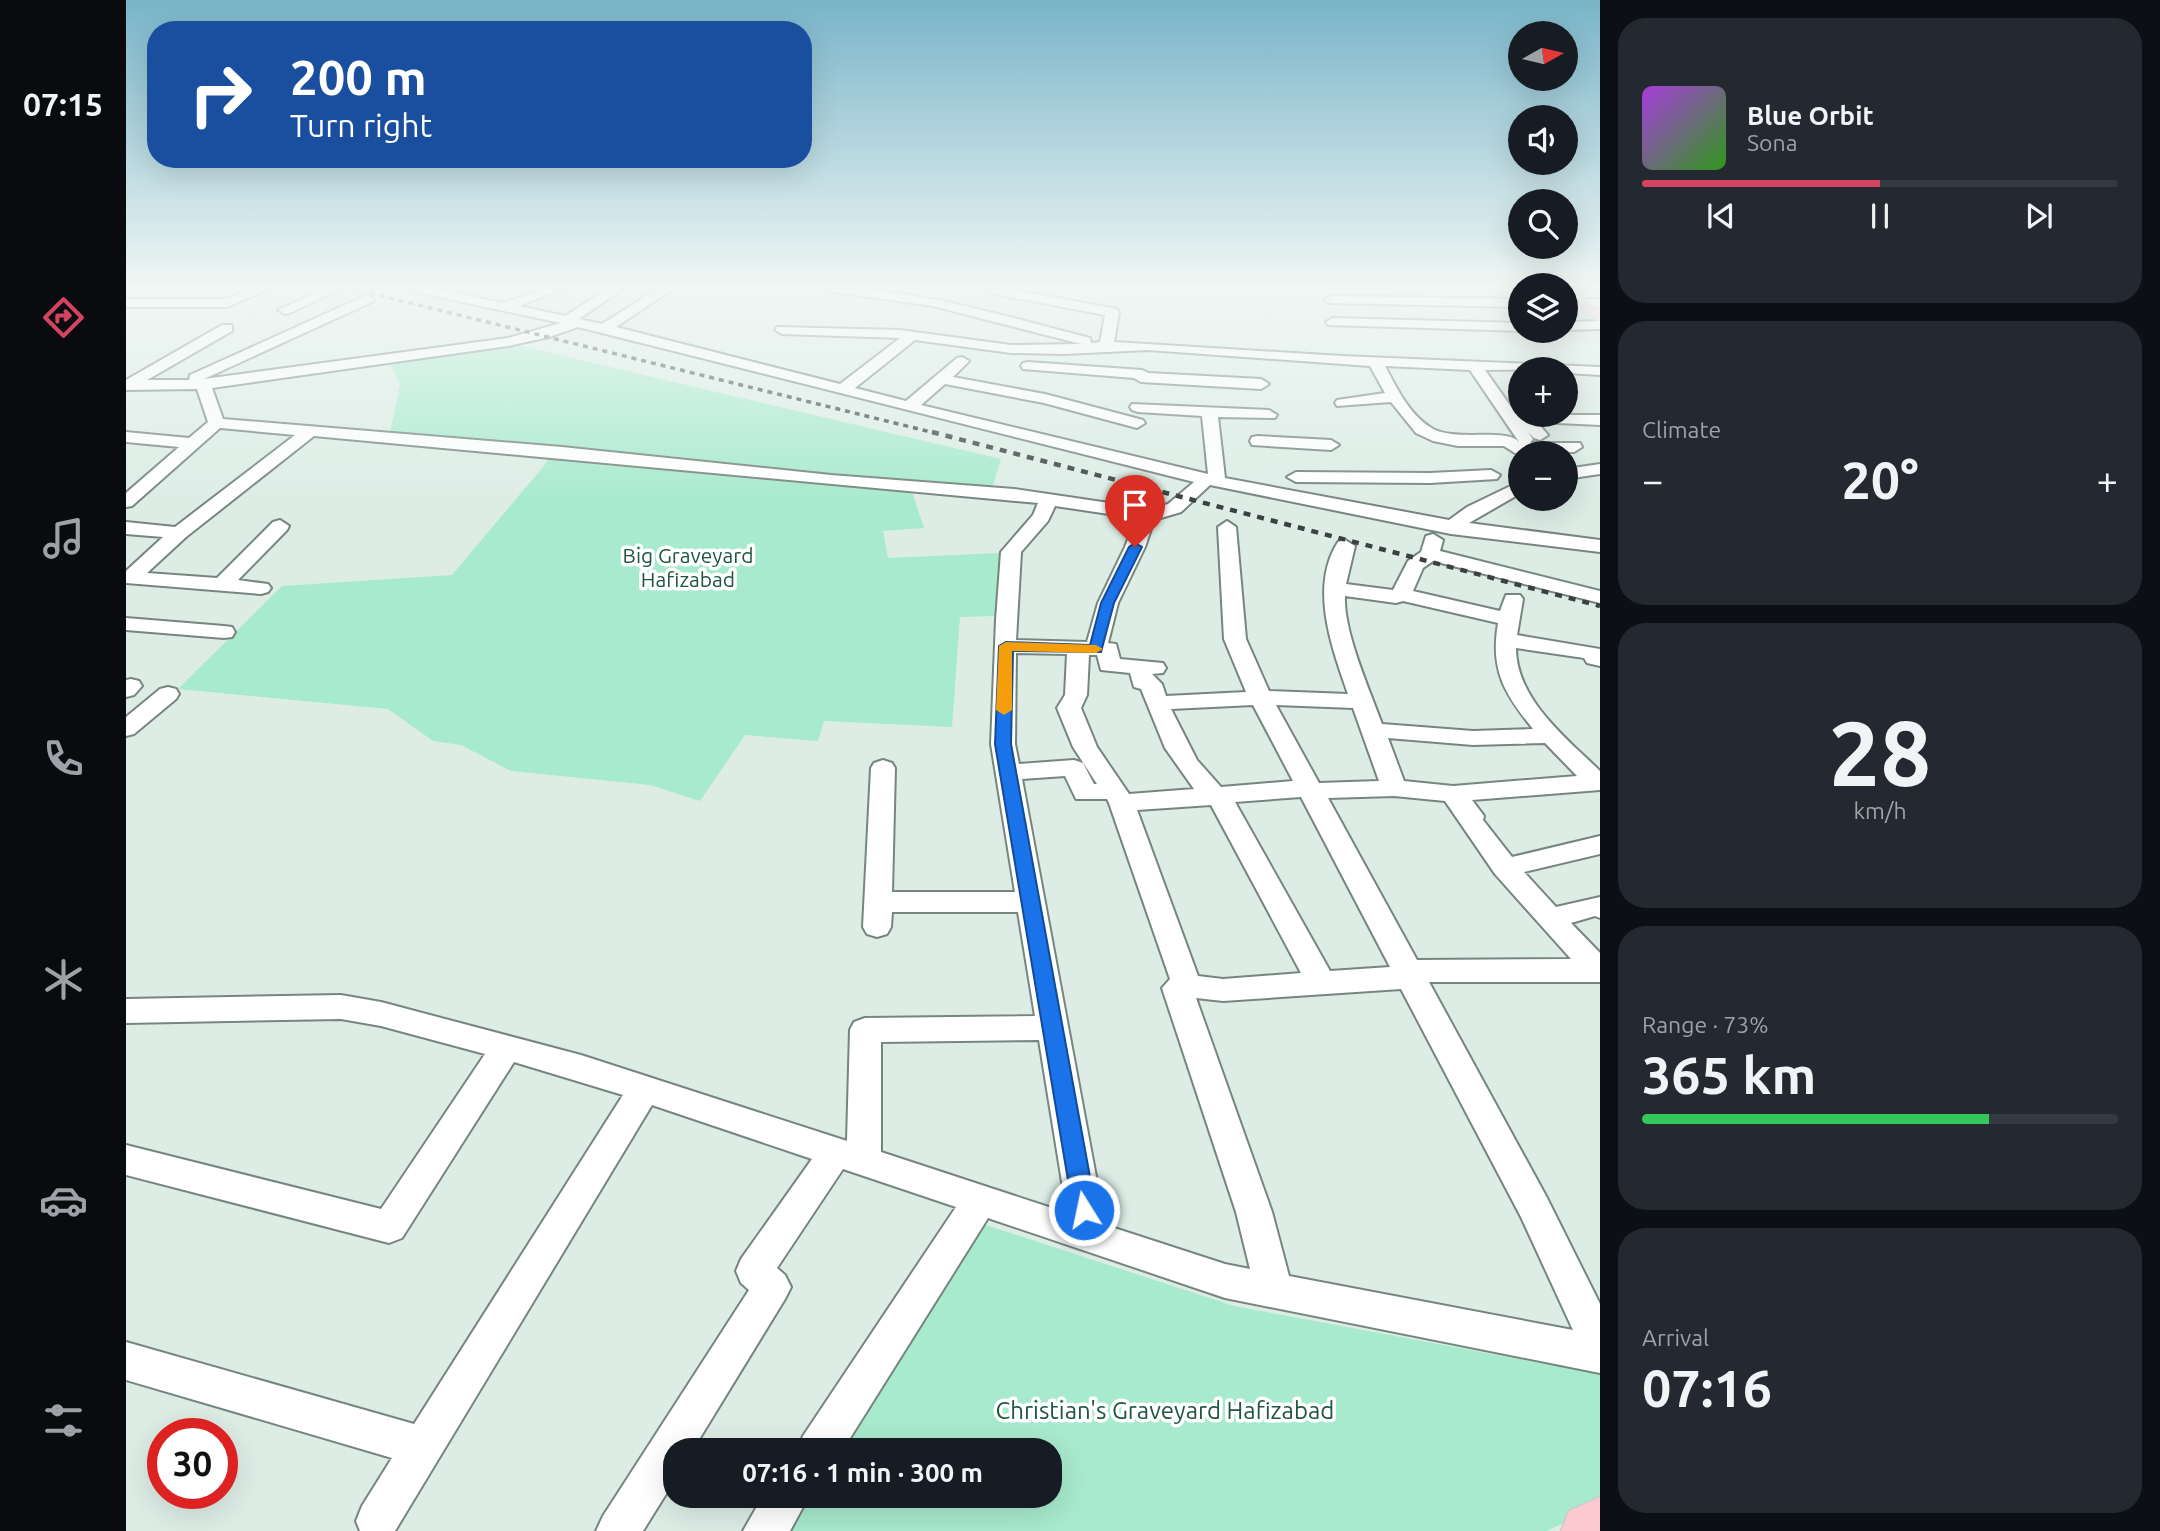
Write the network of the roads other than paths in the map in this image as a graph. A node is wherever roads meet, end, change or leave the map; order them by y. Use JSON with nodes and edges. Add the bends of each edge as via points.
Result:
{"nodes":[{"id":1,"x":172,"y":359,"type":"edge"},
{"id":2,"x":235,"y":359,"type":"edge"},
{"id":3,"x":382,"y":359,"type":"edge"},
{"id":4,"x":722,"y":359,"type":"edge"},
{"id":5,"x":884,"y":359,"type":"edge"},
{"id":6,"x":1145,"y":359,"type":"edge"},
{"id":7,"x":1372,"y":359,"type":"edge"},
{"id":8,"x":1420,"y":359,"type":"edge"},
{"id":9,"x":962,"y":361,"type":"dead end"},
{"id":10,"x":1375,"y":361,"type":"junction"},
{"id":11,"x":1422,"y":362,"type":"junction"},
{"id":12,"x":1028,"y":366,"type":"dead end"},
{"id":13,"x":1475,"y":366,"type":"junction"},
{"id":14,"x":1508,"y":367,"type":"edge"},
{"id":15,"x":1578,"y":370,"type":"edge"},
{"id":16,"x":1600,"y":371,"type":"edge"},
{"id":17,"x":1141,"y":376,"type":"junction"},
{"id":18,"x":942,"y":379,"type":"junction"},
{"id":19,"x":181,"y":384,"type":"junction"},
{"id":20,"x":204,"y":384,"type":"junction"},
{"id":21,"x":1261,"y":384,"type":"dead end"},
{"id":22,"x":127,"y":385,"type":"edge"},
{"id":23,"x":842,"y":390,"type":"junction"},
{"id":24,"x":1395,"y":397,"type":"junction"},
{"id":25,"x":1343,"y":403,"type":"dead end"},
{"id":26,"x":909,"y":407,"type":"junction"},
{"id":27,"x":1210,"y":413,"type":"junction"},
{"id":28,"x":1269,"y":415,"type":"dead end"},
{"id":29,"x":1600,"y":420,"type":"edge"},
{"id":30,"x":216,"y":423,"type":"junction"},
{"id":31,"x":309,"y":432,"type":"junction"},
{"id":32,"x":1135,"y":435,"type":"junction"},
{"id":33,"x":126,"y":437,"type":"edge"},
{"id":34,"x":1451,"y":441,"type":"junction"},
{"id":35,"x":1508,"y":441,"type":"edge"},
{"id":36,"x":1527,"y":441,"type":"joint"},
{"id":37,"x":1258,"y":442,"type":"dead end"},
{"id":38,"x":194,"y":443,"type":"junction"},
{"id":39,"x":1288,"y":443,"type":"junction"},
{"id":40,"x":1331,"y":445,"type":"dead end"},
{"id":41,"x":1593,"y":470,"type":"edge"},
{"id":42,"x":1491,"y":475,"type":"junction"},
{"id":43,"x":1296,"y":477,"type":"junction"},
{"id":44,"x":126,"y":480,"type":"edge"},
{"id":45,"x":1211,"y":480,"type":"junction"},
{"id":46,"x":150,"y":482,"type":"junction"},
{"id":47,"x":1508,"y":485,"type":"edge"},
{"id":48,"x":1600,"y":486,"type":"edge"},
{"id":49,"x":1508,"y":493,"type":"edge"},
{"id":50,"x":1300,"y":497,"type":"junction"},
{"id":51,"x":1049,"y":498,"type":"junction"},
{"id":52,"x":126,"y":502,"type":"edge"},
{"id":53,"x":1146,"y":515,"type":"junction"},
{"id":54,"x":1423,"y":523,"type":"junction"},
{"id":55,"x":280,"y":526,"type":"dead end"},
{"id":56,"x":1227,"y":527,"type":"dead end"},
{"id":57,"x":126,"y":528,"type":"edge"},
{"id":58,"x":1451,"y":528,"type":"junction"},
{"id":59,"x":179,"y":533,"type":"junction"},
{"id":60,"x":1345,"y":546,"type":"dead end"},
{"id":61,"x":1600,"y":546,"type":"edge"},
{"id":62,"x":1430,"y":554,"type":"junction"},
{"id":63,"x":128,"y":577,"type":"edge"},
{"id":64,"x":222,"y":585,"type":"junction"},
{"id":65,"x":261,"y":588,"type":"dead end"},
{"id":66,"x":1336,"y":589,"type":"junction"},
{"id":67,"x":1401,"y":595,"type":"junction"},
{"id":68,"x":1600,"y":597,"type":"edge"},
{"id":69,"x":1510,"y":619,"type":"junction"},
{"id":70,"x":126,"y":624,"type":"edge"},
{"id":71,"x":224,"y":632,"type":"dead end"},
{"id":72,"x":1006,"y":646,"type":"junction"},
{"id":73,"x":1087,"y":649,"type":"junction"},
{"id":74,"x":1600,"y":659,"type":"edge"},
{"id":75,"x":168,"y":694,"type":"dead end"},
{"id":76,"x":1261,"y":698,"type":"junction"},
{"id":77,"x":1363,"y":701,"type":"junction"},
{"id":78,"x":1157,"y":703,"type":"junction"},
{"id":79,"x":126,"y":729,"type":"edge"},
{"id":80,"x":1373,"y":730,"type":"junction"},
{"id":81,"x":1550,"y":736,"type":"junction"},
{"id":82,"x":884,"y":768,"type":"dead end"},
{"id":83,"x":1008,"y":772,"type":"junction"},
{"id":84,"x":1598,"y":782,"type":"edge"},
{"id":85,"x":1394,"y":788,"type":"junction"},
{"id":86,"x":1310,"y":790,"type":"junction"},
{"id":87,"x":1453,"y":794,"type":"junction"},
{"id":88,"x":1216,"y":796,"type":"junction"},
{"id":89,"x":1118,"y":797,"type":"junction"},
{"id":90,"x":1600,"y":845,"type":"edge"},
{"id":91,"x":1506,"y":868,"type":"junction"},
{"id":92,"x":1032,"y":902,"type":"junction"},
{"id":93,"x":1600,"y":908,"type":"edge"},
{"id":94,"x":1550,"y":919,"type":"junction"},
{"id":95,"x":1599,"y":971,"type":"edge"},
{"id":96,"x":1408,"y":974,"type":"junction"},
{"id":97,"x":1321,"y":982,"type":"junction"},
{"id":98,"x":1187,"y":986,"type":"junction"},
{"id":99,"x":130,"y":1016,"type":"edge"},
{"id":100,"x":1054,"y":1028,"type":"junction"},
{"id":101,"x":506,"y":1048,"type":"junction"},
{"id":102,"x":644,"y":1088,"type":"junction"},
{"id":103,"x":850,"y":1156,"type":"junction"},
{"id":104,"x":126,"y":1160,"type":"edge"},
{"id":105,"x":980,"y":1199,"type":"junction"},
{"id":106,"x":1089,"y":1236,"type":"junction"},
{"id":107,"x":1273,"y":1290,"type":"junction"},
{"id":108,"x":1600,"y":1345,"type":"edge"},
{"id":109,"x":1600,"y":1354,"type":"edge"},
{"id":110,"x":126,"y":1361,"type":"edge"},
{"id":111,"x":826,"y":1438,"type":"edge"},
{"id":112,"x":425,"y":1447,"type":"junction"},
{"id":113,"x":780,"y":1508,"type":"edge"},
{"id":114,"x":377,"y":1521,"type":"dead end"},
{"id":115,"x":1600,"y":1525,"type":"edge"},
{"id":116,"x":618,"y":1531,"type":"edge"},
{"id":117,"x":765,"y":1531,"type":"edge"},
{"id":118,"x":1589,"y":1531,"type":"edge"}],
"edges":[{"from":1,"to":22,"type":"street"},
{"from":2,"to":19,"type":"street"},
{"from":3,"to":20,"type":"street"},
{"from":4,"to":23,"type":"street"},
{"from":5,"to":23,"type":"street"},
{"from":6,"to":17,"type":"street"},
{"from":7,"to":10,"type":"street"},
{"from":8,"to":11,"type":"street"},
{"from":9,"to":18,"type":"street"},
{"from":10,"to":11,"type":"street"},
{"from":10,"to":24,"type":"street"},
{"from":11,"to":13,"type":"street"},
{"from":12,"to":17,"type":"street"},
{"from":13,"to":14,"type":"street"},
{"from":13,"to":36,"type":"street"},
{"from":15,"to":16,"type":"street"},
{"from":17,"to":21,"type":"street"},
{"from":17,"to":32,"type":"street"},
{"from":18,"to":26,"type":"street"},
{"from":18,"to":32,"type":"street","via":[[1045,399]]},
{"from":19,"to":20,"type":"street"},
{"from":19,"to":22,"type":"street"},
{"from":20,"to":30,"type":"street"},
{"from":23,"to":26,"type":"street"},
{"from":24,"to":25,"type":"street"},
{"from":24,"to":34,"type":"street","via":[[1426,434]]},
{"from":26,"to":32,"type":"street","via":[[1016,435]]},
{"from":27,"to":28,"type":"street"},
{"from":27,"to":32,"type":"street"},
{"from":27,"to":45,"type":"street"},
{"from":29,"to":36,"type":"street","via":[[1523,416],[1540,435]]},
{"from":30,"to":31,"type":"street"},
{"from":30,"to":38,"type":"street"},
{"from":31,"to":51,"type":"street"},
{"from":31,"to":59,"type":"street"},
{"from":32,"to":45,"type":"street"},
{"from":33,"to":38,"type":"street"},
{"from":34,"to":35,"type":"street"},
{"from":34,"to":42,"type":"street"},
{"from":37,"to":39,"type":"street"},
{"from":38,"to":46,"type":"street"},
{"from":39,"to":40,"type":"street"},
{"from":39,"to":43,"type":"street"},
{"from":41,"to":48,"type":"street"},
{"from":42,"to":43,"type":"street"},
{"from":42,"to":47,"type":"street"},
{"from":43,"to":50,"type":"street"},
{"from":44,"to":46,"type":"street"},
{"from":45,"to":50,"type":"street"},
{"from":45,"to":53,"type":"street","via":[[1177,509]]},
{"from":46,"to":52,"type":"street"},
{"from":49,"to":58,"type":"street"},
{"from":50,"to":54,"type":"street"},
{"from":51,"to":53,"type":"street"},
{"from":51,"to":72,"type":"street","via":[[1041,517],[1011,552]]},
{"from":53,"to":73,"type":"street"},
{"from":54,"to":58,"type":"street"},
{"from":54,"to":62,"type":"street","via":[[1434,534]]},
{"from":55,"to":64,"type":"street"},
{"from":56,"to":76,"type":"street","via":[[1235,639]]},
{"from":57,"to":59,"type":"street"},
{"from":58,"to":61,"type":"street"},
{"from":59,"to":63,"type":"street"},
{"from":60,"to":66,"type":"street"},
{"from":62,"to":67,"type":"street","via":[[1415,565]]},
{"from":62,"to":68,"type":"street"},
{"from":63,"to":64,"type":"street"},
{"from":64,"to":65,"type":"street"},
{"from":66,"to":67,"type":"street"},
{"from":66,"to":77,"type":"street","via":[[1334,608]]},
{"from":67,"to":69,"type":"street"},
{"from":69,"to":74,"type":"street"},
{"from":69,"to":81,"type":"street","via":[[1506,661],[1512,683]]},
{"from":70,"to":71,"type":"street"},
{"from":72,"to":73,"type":"street"},
{"from":72,"to":83,"type":"street","via":[[1003,744]]},
{"from":73,"to":78,"type":"street","via":[[1108,649],[1110,665],[1148,667],[1142,682],[1151,684]]},
{"from":73,"to":89,"type":"street","via":[[1069,708],[1085,747]]},
{"from":75,"to":79,"type":"street"},
{"from":76,"to":77,"type":"street"},
{"from":76,"to":78,"type":"street"},
{"from":76,"to":86,"type":"street"},
{"from":77,"to":80,"type":"street"},
{"from":78,"to":88,"type":"street","via":[[1204,788]]},
{"from":80,"to":81,"type":"street","via":[[1474,738]]},
{"from":80,"to":85,"type":"street"},
{"from":81,"to":84,"type":"street"},
{"from":82,"to":92,"type":"street","via":[[878,915]]},
{"from":83,"to":89,"type":"street","via":[[1074,768],[1085,793]]},
{"from":83,"to":92,"type":"street"},
{"from":84,"to":87,"type":"street"},
{"from":85,"to":86,"type":"street"},
{"from":85,"to":87,"type":"street"},
{"from":86,"to":88,"type":"street"},
{"from":86,"to":96,"type":"street"},
{"from":87,"to":91,"type":"street"},
{"from":88,"to":89,"type":"street"},
{"from":88,"to":97,"type":"street"},
{"from":89,"to":98,"type":"street"},
{"from":90,"to":91,"type":"street"},
{"from":91,"to":94,"type":"street"},
{"from":92,"to":100,"type":"street"},
{"from":93,"to":94,"type":"street"},
{"from":94,"to":95,"type":"street"},
{"from":95,"to":96,"type":"street"},
{"from":96,"to":97,"type":"street"},
{"from":96,"to":108,"type":"street","via":[[1534,1207]]},
{"from":97,"to":98,"type":"street","via":[[1223,990]]},
{"from":98,"to":107,"type":"street","via":[[1177,988],[1254,1212]]},
{"from":99,"to":101,"type":"street","via":[[341,1007]]},
{"from":100,"to":103,"type":"street","via":[[865,1030]]},
{"from":100,"to":106,"type":"street"},
{"from":101,"to":102,"type":"street"},
{"from":101,"to":104,"type":"street","via":[[389,1227]]},
{"from":102,"to":103,"type":"street"},
{"from":102,"to":112,"type":"street"},
{"from":103,"to":105,"type":"street"},
{"from":103,"to":116,"type":"street","via":[[754,1271],[772,1287]]},
{"from":105,"to":106,"type":"street"},
{"from":105,"to":111,"type":"street"},
{"from":106,"to":107,"type":"street","via":[[1225,1280]]},
{"from":107,"to":109,"type":"street"},
{"from":110,"to":112,"type":"street"},
{"from":112,"to":114,"type":"street"},
{"from":113,"to":117,"type":"street"},
{"from":115,"to":118,"type":"main road"}]}
